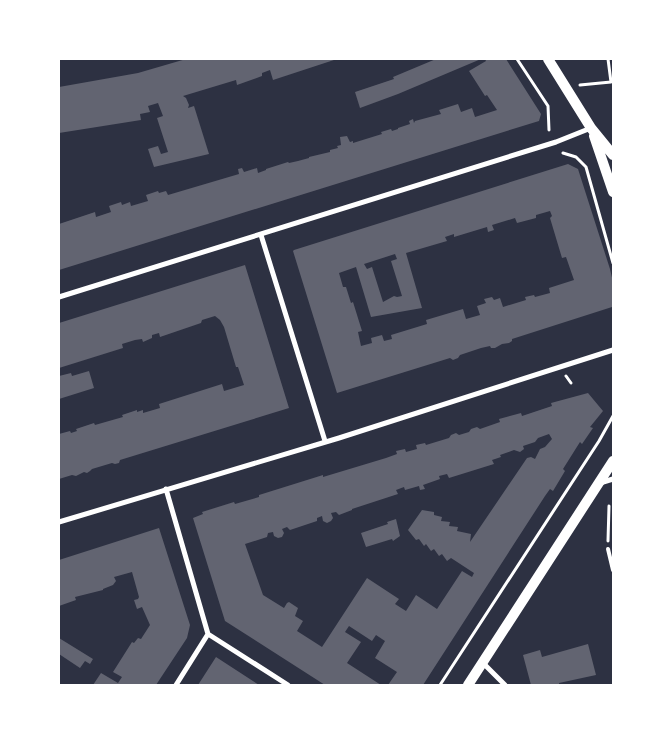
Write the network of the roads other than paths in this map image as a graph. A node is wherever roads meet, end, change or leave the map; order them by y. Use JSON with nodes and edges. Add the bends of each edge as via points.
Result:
{"nodes":[{"id":1,"x":548,"y":59,"type":"edge"},
{"id":2,"x":591,"y":128,"type":"junction"},
{"id":3,"x":613,"y":155,"type":"edge"},
{"id":4,"x":613,"y":192,"type":"edge"},
{"id":5,"x":261,"y":234,"type":"junction"},
{"id":6,"x":59,"y":297,"type":"edge"},
{"id":7,"x":613,"y":350,"type":"edge"},
{"id":8,"x":325,"y":441,"type":"junction"},
{"id":9,"x":613,"y":461,"type":"edge"},
{"id":10,"x":613,"y":480,"type":"edge"},
{"id":11,"x":600,"y":483,"type":"junction"},
{"id":12,"x":166,"y":489,"type":"junction"},
{"id":13,"x":59,"y":522,"type":"edge"},
{"id":14,"x":608,"y":549,"type":"road end"},
{"id":15,"x":613,"y":570,"type":"edge"},
{"id":16,"x":208,"y":634,"type":"junction"},
{"id":17,"x":482,"y":663,"type":"junction"},
{"id":18,"x":176,"y":685,"type":"edge"},
{"id":19,"x":288,"y":685,"type":"edge"},
{"id":20,"x":468,"y":685,"type":"edge"},
{"id":21,"x":506,"y":685,"type":"edge"}],
"edges":[{"from":1,"to":2,"type":"main road"},
{"from":2,"to":3,"type":"main road"},
{"from":2,"to":4,"type":"main road"},
{"from":2,"to":5,"type":"street","via":[[556,142]]},
{"from":5,"to":6,"type":"street"},
{"from":5,"to":8,"type":"street"},
{"from":7,"to":8,"type":"street"},
{"from":8,"to":12,"type":"street"},
{"from":9,"to":11,"type":"main road"},
{"from":10,"to":11,"type":"street"},
{"from":11,"to":17,"type":"main road"},
{"from":12,"to":13,"type":"street"},
{"from":12,"to":16,"type":"street"},
{"from":14,"to":15,"type":"lane"},
{"from":16,"to":18,"type":"street"},
{"from":16,"to":19,"type":"street"},
{"from":17,"to":20,"type":"main road"},
{"from":17,"to":21,"type":"street"}]}
